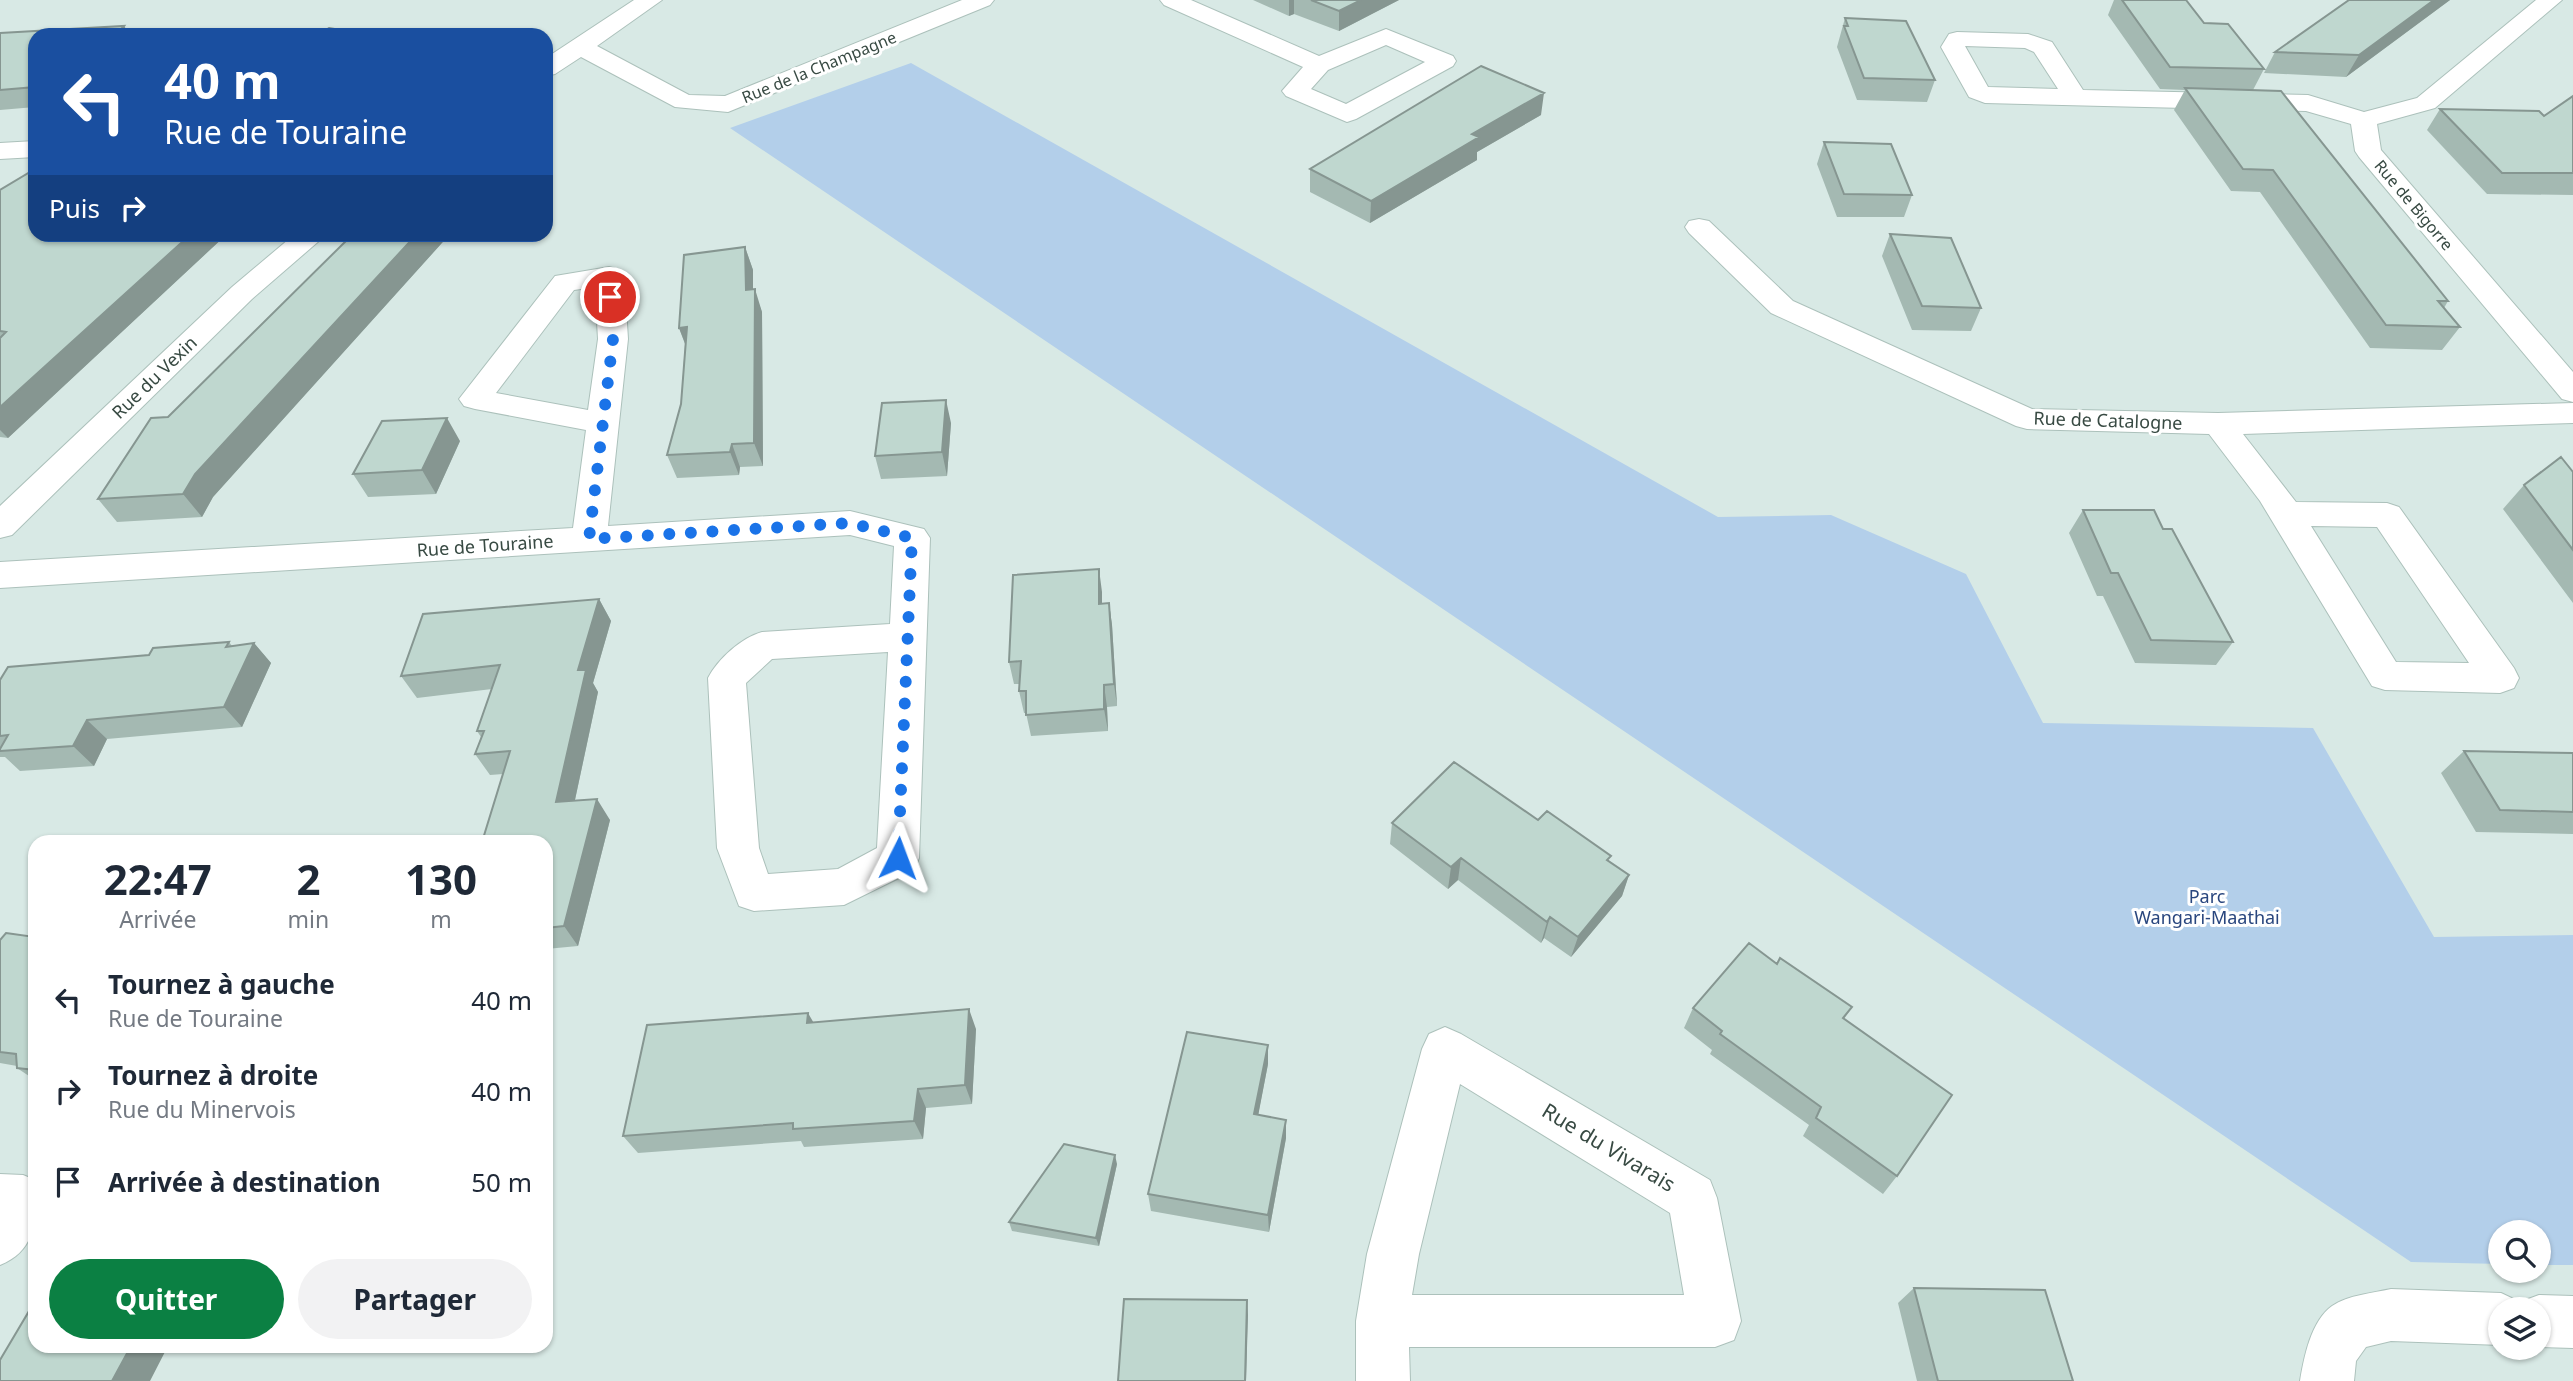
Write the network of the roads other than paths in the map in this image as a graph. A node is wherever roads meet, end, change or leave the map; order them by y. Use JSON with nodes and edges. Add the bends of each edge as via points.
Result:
{"nodes":[{"id":1,"x":650,"y":0,"type":"edge"},
{"id":2,"x":982,"y":0,"type":"edge"},
{"id":3,"x":1172,"y":0,"type":"edge"},
{"id":4,"x":2550,"y":0,"type":"edge"},
{"id":5,"x":579,"y":46,"type":"junction"},
{"id":6,"x":553,"y":64,"type":"edge"},
{"id":7,"x":1319,"y":65,"type":"junction"},
{"id":8,"x":2075,"y":97,"type":"dead end"},
{"id":9,"x":2363,"y":120,"type":"junction"},
{"id":10,"x":28,"y":149,"type":"edge"},
{"id":11,"x":28,"y":151,"type":"edge"},
{"id":12,"x":0,"y":152,"type":"edge"},
{"id":13,"x":0,"y":164,"type":"edge"},
{"id":14,"x":1699,"y":227,"type":"dead end"},
{"id":15,"x":303,"y":242,"type":"edge"},
{"id":16,"x":2573,"y":392,"type":"edge"},
{"id":17,"x":2573,"y":413,"type":"edge"},
{"id":18,"x":603,"y":424,"type":"junction"},
{"id":19,"x":2218,"y":424,"type":"junction"},
{"id":20,"x":2286,"y":514,"type":"junction"},
{"id":21,"x":0,"y":526,"type":"edge"},
{"id":22,"x":589,"y":539,"type":"junction"},
{"id":23,"x":0,"y":575,"type":"edge"},
{"id":24,"x":908,"y":637,"type":"junction"},
{"id":25,"x":0,"y":1199,"type":"edge"},
{"id":26,"x":0,"y":1240,"type":"edge"},
{"id":27,"x":2488,"y":1319,"type":"edge"},
{"id":28,"x":1382,"y":1321,"type":"junction"},
{"id":29,"x":2551,"y":1321,"type":"edge"},
{"id":30,"x":2573,"y":1322,"type":"edge"},
{"id":31,"x":1383,"y":1381,"type":"edge"},
{"id":32,"x":2327,"y":1381,"type":"edge"}],
"edges":[{"from":1,"to":5,"type":"street"},
{"from":2,"to":5,"type":"street","name":"Rue de la Champagne","via":[[728,104],[684,102]]},
{"from":3,"to":7,"type":"street"},
{"from":4,"to":9,"type":"street","via":[[2426,103]]},
{"from":5,"to":6,"type":"street"},
{"from":7,"to":7,"type":"street","via":[[1386,36],[1444,61],[1347,114],[1295,91]]},
{"from":8,"to":9,"type":"street","via":[[2308,103]]},
{"from":9,"to":16,"type":"street","name":"Rue de Bigorre","via":[[2368,151]]},
{"from":10,"to":12,"type":"street"},
{"from":11,"to":13,"type":"street"},
{"from":14,"to":19,"type":"street","name":"Rue de Catalogne","via":[[1782,307],[2027,419]]},
{"from":15,"to":21,"type":"street","name":"Rue du Vexin","via":[[242,293]]},
{"from":17,"to":19,"type":"street","name":"Rue de Catalogne"},
{"from":18,"to":18,"type":"street","via":[[613,339],[609,276],[565,282],[475,399]]},
{"from":18,"to":22,"type":"street"},
{"from":19,"to":20,"type":"street"},
{"from":20,"to":20,"type":"street","via":[[2385,676],[2500,678],[2386,515]]},
{"from":22,"to":23,"type":"street","name":"Rue de Touraine"},
{"from":22,"to":24,"type":"street","name":"Rue de Touraine","via":[[850,523],[912,538]]},
{"from":24,"to":24,"type":"street","name":"Rue de Touraine","via":[[898,858],[844,887],[754,893],[738,848],[727,678],[762,646]]},
{"from":25,"to":26,"type":"street","via":[[23,1200]]},
{"from":27,"to":32,"type":"street","via":[[2391,1315],[2350,1325],[2331,1352]]},
{"from":28,"to":28,"type":"street","name":"Rue du Vivarais","via":[[1393,1254],[1445,1049],[1692,1198],[1715,1321]]},
{"from":28,"to":31,"type":"street","name":"Rue du Vivarais"},
{"from":29,"to":30,"type":"street"}]}
